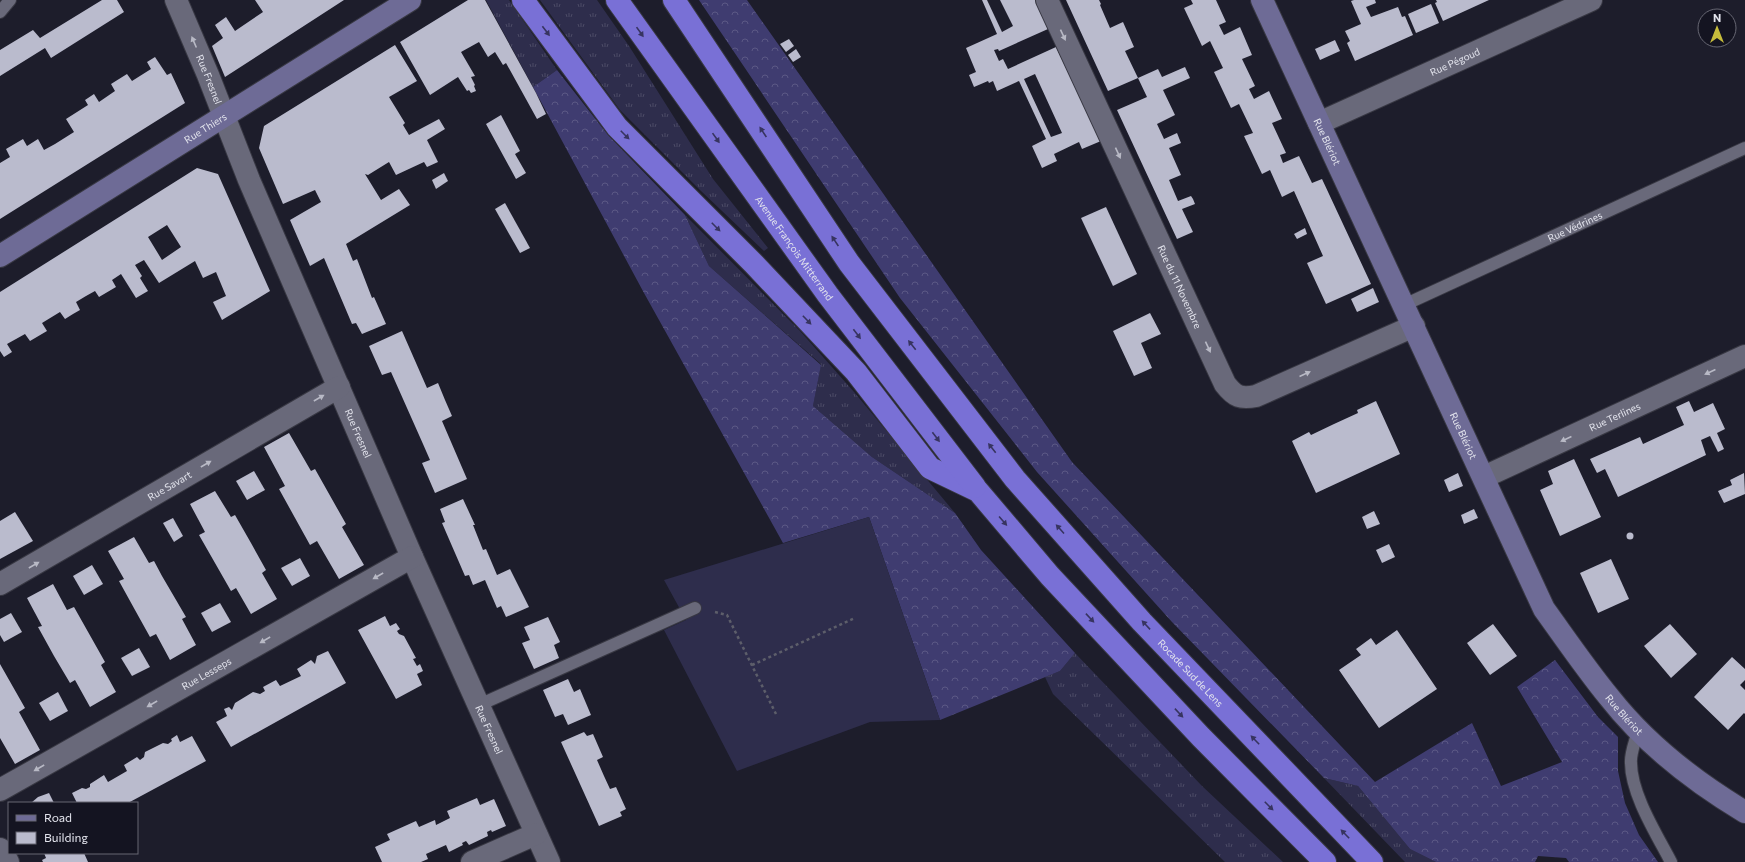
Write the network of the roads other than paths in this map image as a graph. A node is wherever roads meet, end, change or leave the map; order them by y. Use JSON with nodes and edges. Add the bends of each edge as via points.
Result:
{"nodes":[{"id":1,"x":10,"y":0,"type":"edge"},
{"id":2,"x":176,"y":0,"type":"edge"},
{"id":3,"x":410,"y":0,"type":"edge"},
{"id":4,"x":523,"y":0,"type":"edge"},
{"id":5,"x":618,"y":0,"type":"edge"},
{"id":6,"x":674,"y":0,"type":"edge"},
{"id":7,"x":1047,"y":0,"type":"edge"},
{"id":8,"x":1262,"y":0,"type":"edge"},
{"id":9,"x":1591,"y":0,"type":"edge"},
{"id":10,"x":0,"y":12,"type":"edge"},
{"id":11,"x":224,"y":116,"type":"junction"},
{"id":12,"x":1319,"y":123,"type":"junction"},
{"id":13,"x":1745,"y":148,"type":"edge"},
{"id":14,"x":0,"y":256,"type":"edge"},
{"id":15,"x":1404,"y":305,"type":"junction"},
{"id":16,"x":1414,"y":326,"type":"junction"},
{"id":17,"x":1745,"y":356,"type":"edge"},
{"id":18,"x":339,"y":387,"type":"junction"},
{"id":19,"x":1484,"y":477,"type":"junction"},
{"id":20,"x":978,"y":491,"type":"junction"},
{"id":21,"x":412,"y":557,"type":"junction"},
{"id":22,"x":0,"y":584,"type":"edge"},
{"id":23,"x":695,"y":608,"type":"road end"},
{"id":24,"x":479,"y":705,"type":"junction"},
{"id":25,"x":1638,"y":730,"type":"junction"},
{"id":26,"x":0,"y":790,"type":"edge"},
{"id":27,"x":1745,"y":812,"type":"edge"},
{"id":28,"x":536,"y":834,"type":"junction"},
{"id":29,"x":0,"y":849,"type":"edge"},
{"id":30,"x":8,"y":862,"type":"edge"},
{"id":31,"x":472,"y":862,"type":"edge"},
{"id":32,"x":548,"y":862,"type":"edge"},
{"id":33,"x":1325,"y":862,"type":"edge"},
{"id":34,"x":1372,"y":862,"type":"edge"},
{"id":35,"x":1671,"y":862,"type":"edge"}],
"edges":[{"from":1,"to":10,"type":"lane"},
{"from":11,"to":2,"type":"street","name":"Rue Fresnel","one_way":true},
{"from":3,"to":11,"type":"street","name":"Rue Thiers"},
{"from":4,"to":20,"type":"highway","one_way":true,"via":[[617,127],[753,263],[856,372],[930,468]]},
{"from":5,"to":20,"type":"highway","name":"Avenue François Mitterrand","one_way":true,"via":[[828,295]]},
{"from":34,"to":6,"type":"highway","name":"Rocade Sud de Lens","one_way":true,"via":[[1142,622],[1015,479],[849,263]]},
{"from":7,"to":16,"type":"street","name":"Rue du 11 Novembre","one_way":true,"via":[[1222,377],[1232,393],[1241,397],[1256,396]]},
{"from":8,"to":12,"type":"street","name":"Rue Blériot"},
{"from":9,"to":12,"type":"street","name":"Rue Pégoud"},
{"from":11,"to":14,"type":"street","name":"Rue Thiers"},
{"from":11,"to":18,"type":"street","name":"Rue Fresnel"},
{"from":12,"to":15,"type":"street","name":"Rue Blériot"},
{"from":13,"to":15,"type":"lane","name":"Rue Védrines"},
{"from":15,"to":16,"type":"street","name":"Rue Blériot"},
{"from":16,"to":19,"type":"street","name":"Rue Blériot"},
{"from":17,"to":19,"type":"street","name":"Rue Terlines","one_way":true},
{"from":18,"to":21,"type":"street","name":"Rue Fresnel"},
{"from":22,"to":18,"type":"street","name":"Rue Savart","one_way":true},
{"from":19,"to":25,"type":"street","name":"Rue Blériot","via":[[1544,609],[1609,698]]},
{"from":20,"to":33,"type":"highway","name":"Avenue François Mitterrand","one_way":true,"via":[[1055,581],[1196,731]]},
{"from":21,"to":24,"type":"street","name":"Rue Fresnel"},
{"from":21,"to":26,"type":"street","name":"Rue Lesseps","one_way":true},
{"from":23,"to":24,"type":"lane"},
{"from":24,"to":28,"type":"street","name":"Rue Fresnel"},
{"from":25,"to":27,"type":"street","name":"Rue Blériot","via":[[1723,799]]},
{"from":25,"to":35,"type":"lane","via":[[1630,762],[1633,781],[1645,813]]},
{"from":28,"to":31,"type":"street"},
{"from":28,"to":32,"type":"street","name":"Rue Fresnel"},
{"from":29,"to":30,"type":"street"}]}
